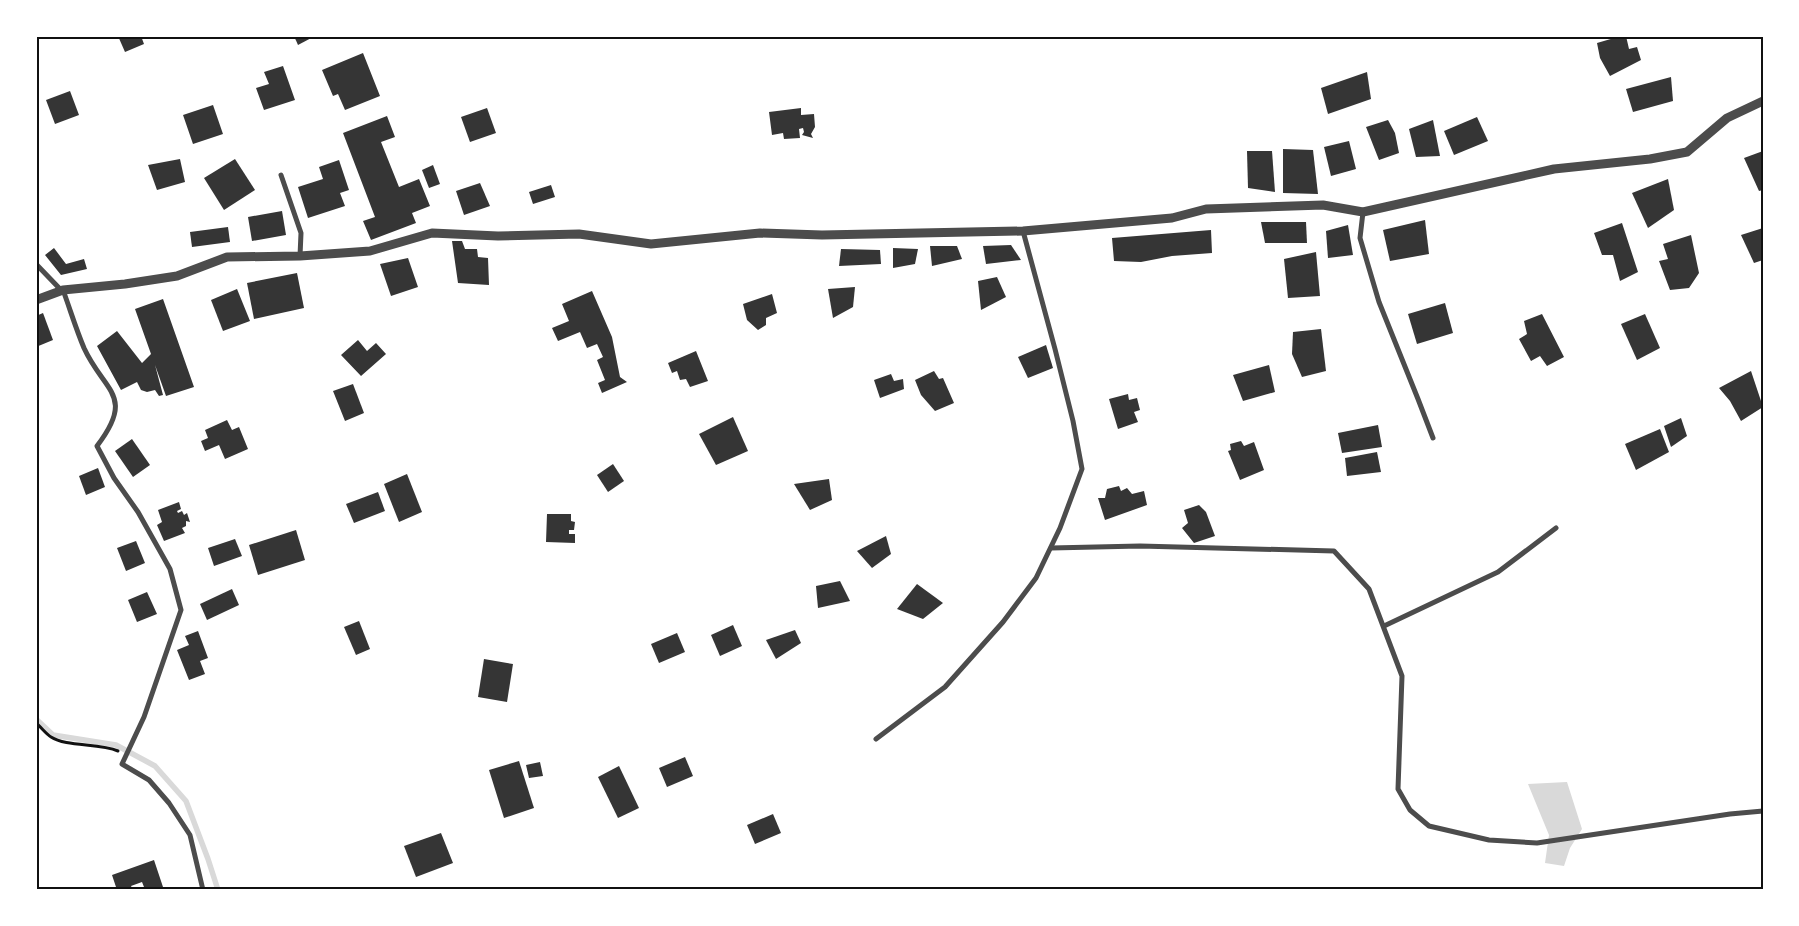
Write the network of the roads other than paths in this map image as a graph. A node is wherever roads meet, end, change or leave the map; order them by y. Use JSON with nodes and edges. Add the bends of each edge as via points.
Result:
{"nodes":[{"id":1,"x":1763,"y":101,"type":"edge"},
{"id":2,"x":281,"y":175,"type":"dead end"},
{"id":3,"x":1362,"y":212,"type":"junction"},
{"id":4,"x":1023,"y":231,"type":"junction"},
{"id":5,"x":300,"y":256,"type":"junction"},
{"id":6,"x":36,"y":264,"type":"edge"},
{"id":7,"x":62,"y":290,"type":"junction"},
{"id":8,"x":36,"y":300,"type":"edge"},
{"id":9,"x":1433,"y":438,"type":"dead end"},
{"id":10,"x":1556,"y":528,"type":"dead end"},
{"id":11,"x":1051,"y":548,"type":"junction"},
{"id":12,"x":1384,"y":626,"type":"junction"},
{"id":13,"x":876,"y":739,"type":"dead end"},
{"id":14,"x":1763,"y":812,"type":"edge"},
{"id":15,"x":203,"y":890,"type":"edge"}],
"edges":[{"from":1,"to":3,"type":"street","via":[[1728,118],[1687,152],[1554,169]]},
{"from":2,"to":5,"type":"street","via":[[301,233]]},
{"from":3,"to":4,"type":"street","via":[[1323,205],[1206,208],[1172,218]]},
{"from":3,"to":9,"type":"street","via":[[1360,238],[1378,302]]},
{"from":4,"to":5,"type":"street","via":[[760,233],[651,244],[578,234],[498,236],[432,233],[370,251]]},
{"from":4,"to":11,"type":"street","via":[[1073,421],[1082,469]]},
{"from":5,"to":7,"type":"street","via":[[227,258],[177,276]]},
{"from":6,"to":7,"type":"street"},
{"from":7,"to":8,"type":"street"},
{"from":7,"to":15,"type":"street","via":[[84,349],[112,391],[117,407],[110,429],[97,446],[170,569],[181,610],[144,717],[122,764],[149,780],[190,835]]},
{"from":10,"to":12,"type":"street","via":[[1498,572]]},
{"from":11,"to":12,"type":"street","via":[[1140,546],[1334,551],[1369,589]]},
{"from":11,"to":13,"type":"street","via":[[1036,578],[1003,622],[944,687]]},
{"from":12,"to":14,"type":"street","via":[[1402,676],[1398,789],[1410,810],[1429,826],[1489,840],[1537,843],[1730,814]]}]}
